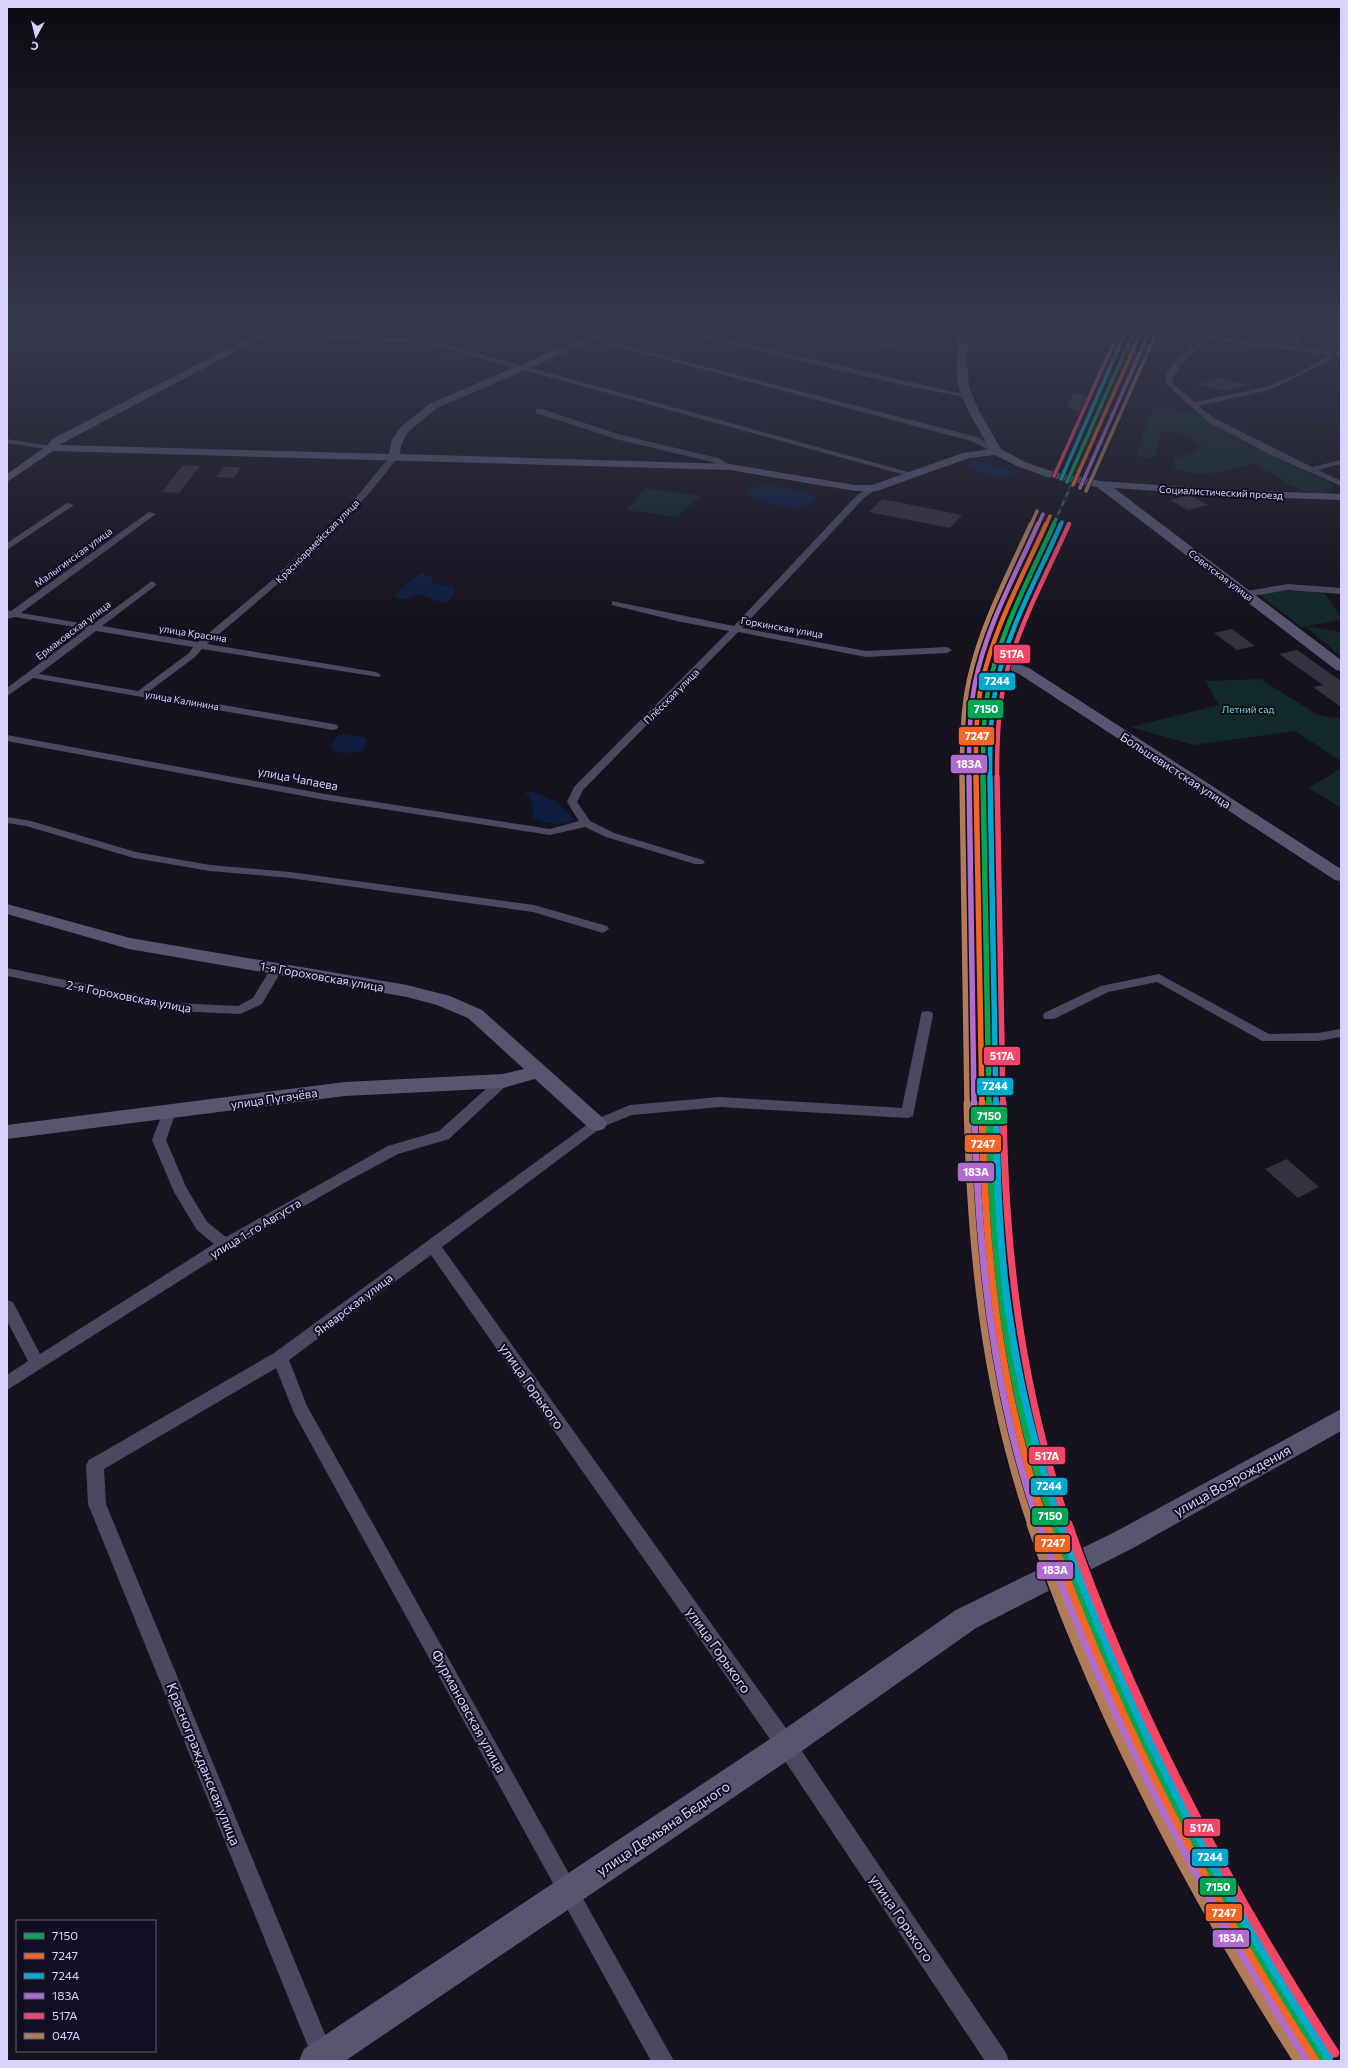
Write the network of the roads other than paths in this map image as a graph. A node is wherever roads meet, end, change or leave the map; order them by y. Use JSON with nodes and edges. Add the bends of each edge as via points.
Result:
{"nodes":[{"id":1,"x":87,"y":426,"type":"edge"},
{"id":2,"x":410,"y":426,"type":"edge"},
{"id":3,"x":584,"y":426,"type":"edge"},
{"id":4,"x":739,"y":426,"type":"edge"},
{"id":5,"x":923,"y":426,"type":"edge"},
{"id":6,"x":982,"y":426,"type":"edge"},
{"id":7,"x":1222,"y":426,"type":"edge"},
{"id":8,"x":7,"y":441,"type":"edge"},
{"id":9,"x":50,"y":448,"type":"junction"},
{"id":10,"x":997,"y":451,"type":"junction"},
{"id":11,"x":394,"y":457,"type":"junction"},
{"id":12,"x":1341,"y":462,"type":"edge"},
{"id":13,"x":730,"y":467,"type":"junction"},
{"id":14,"x":1311,"y":470,"type":"junction"},
{"id":15,"x":915,"y":474,"type":"junction"},
{"id":16,"x":7,"y":479,"type":"edge"},
{"id":17,"x":1101,"y":484,"type":"junction"},
{"id":18,"x":1341,"y":484,"type":"edge"},
{"id":19,"x":874,"y":489,"type":"junction"},
{"id":20,"x":1341,"y":497,"type":"edge"},
{"id":21,"x":70,"y":504,"type":"dead end"},
{"id":22,"x":152,"y":514,"type":"dead end"},
{"id":23,"x":7,"y":547,"type":"edge"},
{"id":24,"x":152,"y":584,"type":"dead end"},
{"id":25,"x":1341,"y":592,"type":"edge"},
{"id":26,"x":1246,"y":594,"type":"junction"},
{"id":27,"x":615,"y":603,"type":"dead end"},
{"id":28,"x":9,"y":615,"type":"edge"},
{"id":29,"x":94,"y":629,"type":"junction"},
{"id":30,"x":735,"y":630,"type":"junction"},
{"id":31,"x":200,"y":645,"type":"junction"},
{"id":32,"x":947,"y":650,"type":"dead end"},
{"id":33,"x":1011,"y":665,"type":"dead end"},
{"id":34,"x":1341,"y":667,"type":"edge"},
{"id":35,"x":30,"y":675,"type":"junction"},
{"id":36,"x":376,"y":675,"type":"dead end"},
{"id":37,"x":7,"y":693,"type":"edge"},
{"id":38,"x":141,"y":693,"type":"junction"},
{"id":39,"x":333,"y":727,"type":"dead end"},
{"id":40,"x":7,"y":738,"type":"edge"},
{"id":41,"x":7,"y":820,"type":"edge"},
{"id":42,"x":586,"y":824,"type":"junction"},
{"id":43,"x":699,"y":862,"type":"dead end"},
{"id":44,"x":1341,"y":876,"type":"edge"},
{"id":45,"x":7,"y":909,"type":"edge"},
{"id":46,"x":603,"y":929,"type":"dead end"},
{"id":47,"x":277,"y":968,"type":"junction"},
{"id":48,"x":7,"y":972,"type":"edge"},
{"id":49,"x":927,"y":1015,"type":"dead end"},
{"id":50,"x":1049,"y":1016,"type":"dead end"},
{"id":51,"x":1341,"y":1033,"type":"edge"},
{"id":52,"x":540,"y":1072,"type":"junction"},
{"id":53,"x":503,"y":1081,"type":"junction"},
{"id":54,"x":169,"y":1112,"type":"junction"},
{"id":55,"x":597,"y":1124,"type":"junction"},
{"id":56,"x":7,"y":1132,"type":"edge"},
{"id":57,"x":225,"y":1245,"type":"junction"},
{"id":58,"x":432,"y":1245,"type":"junction"},
{"id":59,"x":7,"y":1306,"type":"edge"},
{"id":60,"x":280,"y":1358,"type":"junction"},
{"id":61,"x":37,"y":1363,"type":"junction"},
{"id":62,"x":7,"y":1383,"type":"edge"},
{"id":63,"x":1341,"y":1419,"type":"edge"},
{"id":64,"x":95,"y":1465,"type":"joint"},
{"id":65,"x":1011,"y":1597,"type":"joint"},
{"id":66,"x":786,"y":1745,"type":"junction"},
{"id":67,"x":569,"y":1890,"type":"junction"},
{"id":68,"x":321,"y":2060,"type":"edge"},
{"id":69,"x":663,"y":2061,"type":"edge"},
{"id":70,"x":998,"y":2061,"type":"edge"}],
"edges":[{"from":1,"to":9,"type":"main road","via":[[56,442]]},
{"from":2,"to":11,"type":"main road","name":"Красноармейская улица","via":[[397,439]]},
{"from":3,"to":13,"type":"street","via":[[619,437],[714,460]]},
{"from":4,"to":15,"type":"street"},
{"from":5,"to":10,"type":"street","via":[[974,439]]},
{"from":6,"to":10,"type":"main road"},
{"from":7,"to":14,"type":"street"},
{"from":8,"to":9,"type":"street"},
{"from":9,"to":11,"type":"main road"},
{"from":9,"to":16,"type":"main road"},
{"from":10,"to":15,"type":"main road","via":[[967,455]]},
{"from":10,"to":17,"type":"main road","name":"Социалистический проезд","via":[[1021,464],[1052,475]]},
{"from":11,"to":13,"type":"main road"},
{"from":11,"to":31,"type":"street","name":"Красноармейская улица","via":[[348,513],[274,584]]},
{"from":12,"to":14,"type":"street"},
{"from":13,"to":19,"type":"main road"},
{"from":14,"to":18,"type":"street"},
{"from":15,"to":19,"type":"main road"},
{"from":17,"to":20,"type":"main road","name":"Социалистический проезд","via":[[1229,493]]},
{"from":17,"to":26,"type":"main road","name":"Советская улица"},
{"from":19,"to":30,"type":"street","name":"Плёсская улица","via":[[860,496]]},
{"from":21,"to":23,"type":"street"},
{"from":22,"to":28,"type":"street","name":"Малыгинская улица"},
{"from":24,"to":29,"type":"street","name":"Ермаковская улица"},
{"from":25,"to":26,"type":"street","via":[[1288,587]]},
{"from":26,"to":34,"type":"main road","name":"Советская улица"},
{"from":27,"to":30,"type":"street","name":"Горкинская улица"},
{"from":28,"to":29,"type":"street","name":"улица Красина"},
{"from":29,"to":31,"type":"street","name":"улица Красина"},
{"from":29,"to":35,"type":"street","name":"Ермаковская улица"},
{"from":30,"to":32,"type":"street","name":"Горкинская улица","via":[[866,654]]},
{"from":30,"to":42,"type":"street","name":"Плёсская улица","via":[[578,789],[572,802]]},
{"from":31,"to":36,"type":"street","name":"улица Красина"},
{"from":31,"to":38,"type":"street","name":"Красноармейская улица","via":[[192,655]]},
{"from":33,"to":44,"type":"main road","name":"Большевистская улица"},
{"from":35,"to":37,"type":"street","name":"Ермаковская улица"},
{"from":35,"to":38,"type":"street","name":"улица Калинина"},
{"from":38,"to":39,"type":"street","name":"улица Калинина"},
{"from":40,"to":42,"type":"street","name":"улица Чапаева","via":[[325,797],[550,832]]},
{"from":41,"to":46,"type":"street","via":[[27,823],[134,855],[210,868],[290,875],[534,909]]},
{"from":42,"to":43,"type":"street","via":[[610,835]]},
{"from":45,"to":47,"type":"main road","name":"1-я Гороховская улица","via":[[129,943]]},
{"from":47,"to":48,"type":"street","name":"2-я Гороховская улица","via":[[258,1001],[240,1010],[176,1007]]},
{"from":47,"to":52,"type":"main road","name":"1-я Гороховская улица","via":[[408,991],[443,1000],[475,1014]]},
{"from":49,"to":55,"type":"street","name":"Январская улица","via":[[908,1113],[720,1102],[630,1110]]},
{"from":50,"to":51,"type":"street","via":[[1105,989],[1159,978],[1267,1038],[1318,1037]]},
{"from":52,"to":53,"type":"main road","name":"улица Пугачёва"},
{"from":52,"to":55,"type":"main road","name":"1-я Гороховская улица"},
{"from":53,"to":54,"type":"main road","name":"улица Пугачёва","via":[[345,1088]]},
{"from":53,"to":57,"type":"street","name":"улица 1-го Августа","via":[[444,1135],[393,1150]]},
{"from":54,"to":56,"type":"main road","name":"улица Пугачёва"},
{"from":54,"to":57,"type":"street","via":[[159,1140],[179,1188],[202,1226]]},
{"from":55,"to":58,"type":"street","name":"Январская улица"},
{"from":57,"to":61,"type":"street","name":"улица 1-го Августа"},
{"from":58,"to":60,"type":"street","name":"Январская улица"},
{"from":58,"to":66,"type":"street","name":"улица Горького"},
{"from":59,"to":61,"type":"street"},
{"from":60,"to":64,"type":"street","name":"Январская улица"},
{"from":60,"to":67,"type":"street","name":"Фурмановская улица","via":[[300,1408]]},
{"from":61,"to":62,"type":"street","name":"улица 1-го Августа"},
{"from":63,"to":65,"type":"main road","name":"улица Возрождения","via":[[1124,1540]]},
{"from":64,"to":68,"type":"street","name":"Красногражданская улица","via":[[97,1504]]},
{"from":65,"to":66,"type":"main road","name":"улица Демьяна Бедного","via":[[966,1619]]},
{"from":66,"to":67,"type":"main road","name":"улица Демьяна Бедного"},
{"from":66,"to":70,"type":"street","name":"улица Горького"},
{"from":67,"to":68,"type":"main road","name":"улица Демьяна Бедного"},
{"from":67,"to":69,"type":"street","name":"Фурмановская улица"}]}
